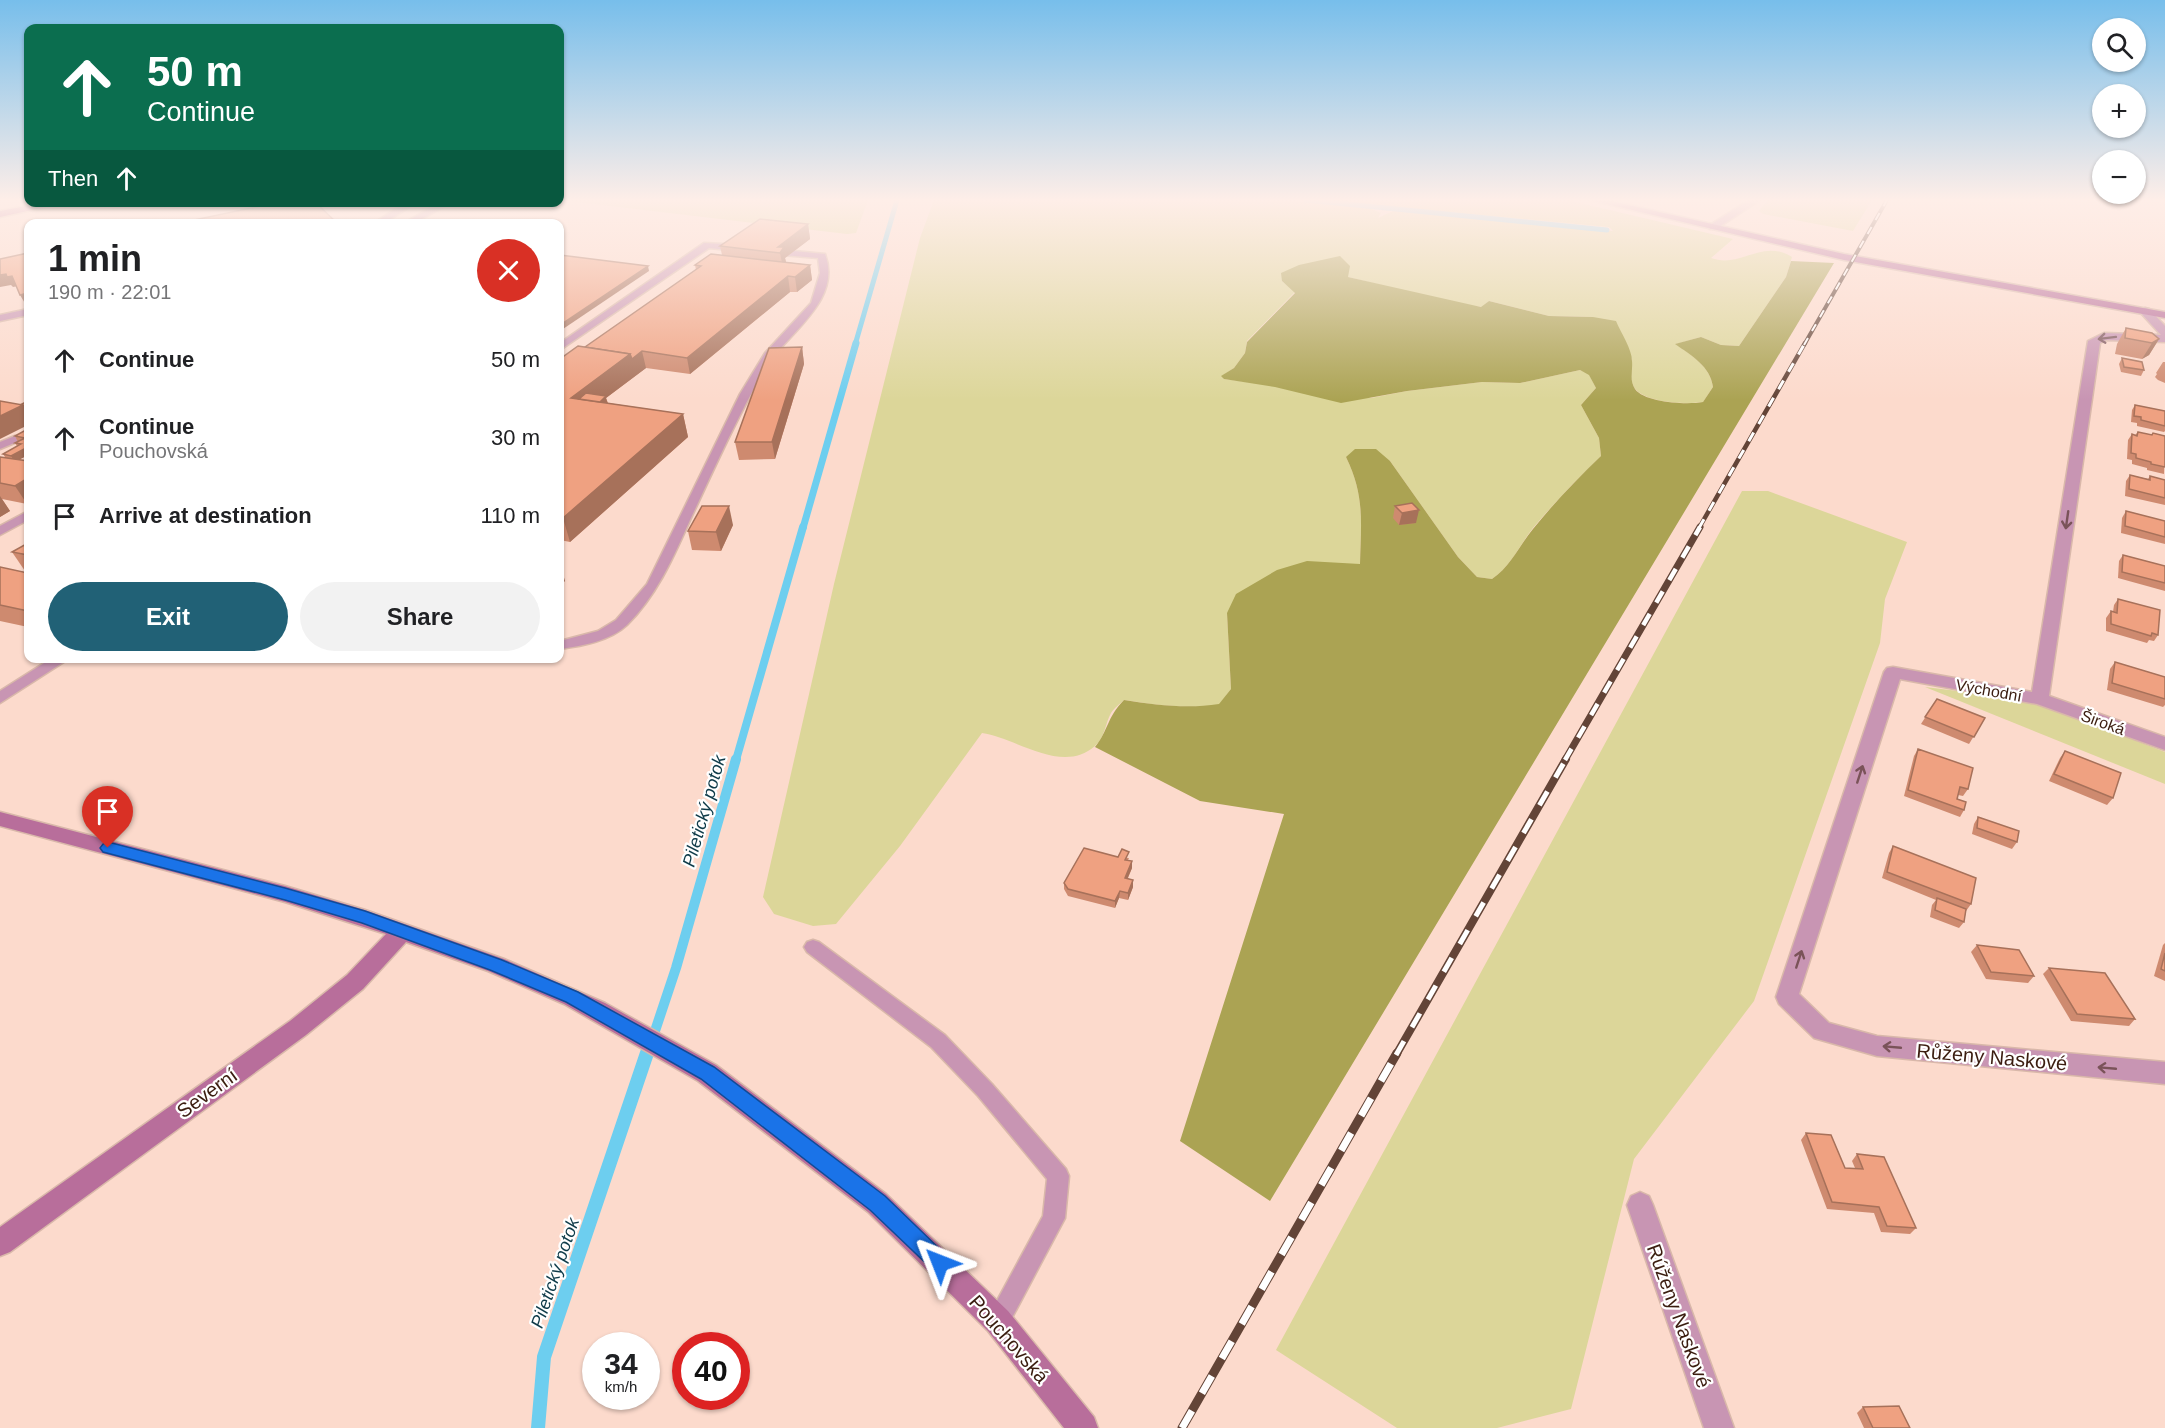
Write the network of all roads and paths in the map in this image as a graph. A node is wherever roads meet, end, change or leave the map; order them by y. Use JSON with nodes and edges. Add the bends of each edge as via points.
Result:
{"nodes":[{"id":1,"x":676,"y":267,"type":"edge"},
{"id":2,"x":823,"y":267,"type":"edge"},
{"id":3,"x":1896,"y":267,"type":"edge"},
{"id":4,"x":2145,"y":311,"type":"junction"},
{"id":5,"x":24,"y":313,"type":"edge"},
{"id":6,"x":2165,"y":315,"type":"edge"},
{"id":7,"x":0,"y":318,"type":"edge"},
{"id":8,"x":2165,"y":333,"type":"edge"},
{"id":9,"x":2165,"y":339,"type":"edge"},
{"id":10,"x":564,"y":344,"type":"edge"},
{"id":11,"x":15,"y":439,"type":"edge"},
{"id":12,"x":0,"y":446,"type":"edge"},
{"id":13,"x":24,"y":517,"type":"edge"},
{"id":14,"x":0,"y":531,"type":"edge"},
{"id":15,"x":564,"y":644,"type":"edge"},
{"id":16,"x":55,"y":663,"type":"edge"},
{"id":17,"x":0,"y":698,"type":"edge"},
{"id":18,"x":2040,"y":699,"type":"junction"},
{"id":19,"x":2165,"y":744,"type":"edge"},
{"id":20,"x":0,"y":819,"type":"edge"},
{"id":21,"x":403,"y":931,"type":"junction"},
{"id":22,"x":813,"y":947,"type":"dead end"},
{"id":23,"x":1821,"y":1031,"type":"joint"},
{"id":24,"x":2165,"y":1073,"type":"edge"},
{"id":25,"x":1640,"y":1204,"type":"dead end"},
{"id":26,"x":0,"y":1243,"type":"edge"},
{"id":27,"x":998,"y":1321,"type":"junction"},
{"id":28,"x":1083,"y":1428,"type":"edge"},
{"id":29,"x":1719,"y":1428,"type":"edge"}],
"edges":[{"from":1,"to":10,"type":"lane"},
{"from":2,"to":15,"type":"lane","via":[[815,304],[768,355],[745,394],[653,585],[621,623],[582,641]]},
{"from":3,"to":4,"type":"street"},
{"from":4,"to":6,"type":"street"},
{"from":4,"to":8,"type":"street"},
{"from":5,"to":7,"type":"lane"},
{"from":9,"to":18,"type":"street","name":"Východní","one_way":true,"via":[[2104,336],[2094,341]]},
{"from":11,"to":12,"type":"lane"},
{"from":13,"to":14,"type":"lane"},
{"from":16,"to":17,"type":"lane"},
{"from":18,"to":19,"type":"street","name":"Široká"},
{"from":23,"to":18,"type":"street","name":"Východní","one_way":true,"via":[[1787,997],[1893,672]]},
{"from":20,"to":21,"type":"street","via":[[285,894]]},
{"from":21,"to":26,"type":"street","name":"Severní","via":[[355,982],[298,1028]]},
{"from":21,"to":27,"type":"street","name":"Pouchovská","via":[[572,997],[707,1073],[878,1203]]},
{"from":22,"to":27,"type":"lane","via":[[938,1041],[1058,1176],[1054,1218]]},
{"from":24,"to":23,"type":"street","name":"Růženy Naskové","one_way":true,"via":[[1877,1046]]},
{"from":25,"to":29,"type":"street","name":"Rúženy Naskové"},
{"from":27,"to":28,"type":"street","name":"Pouchovská"}]}
